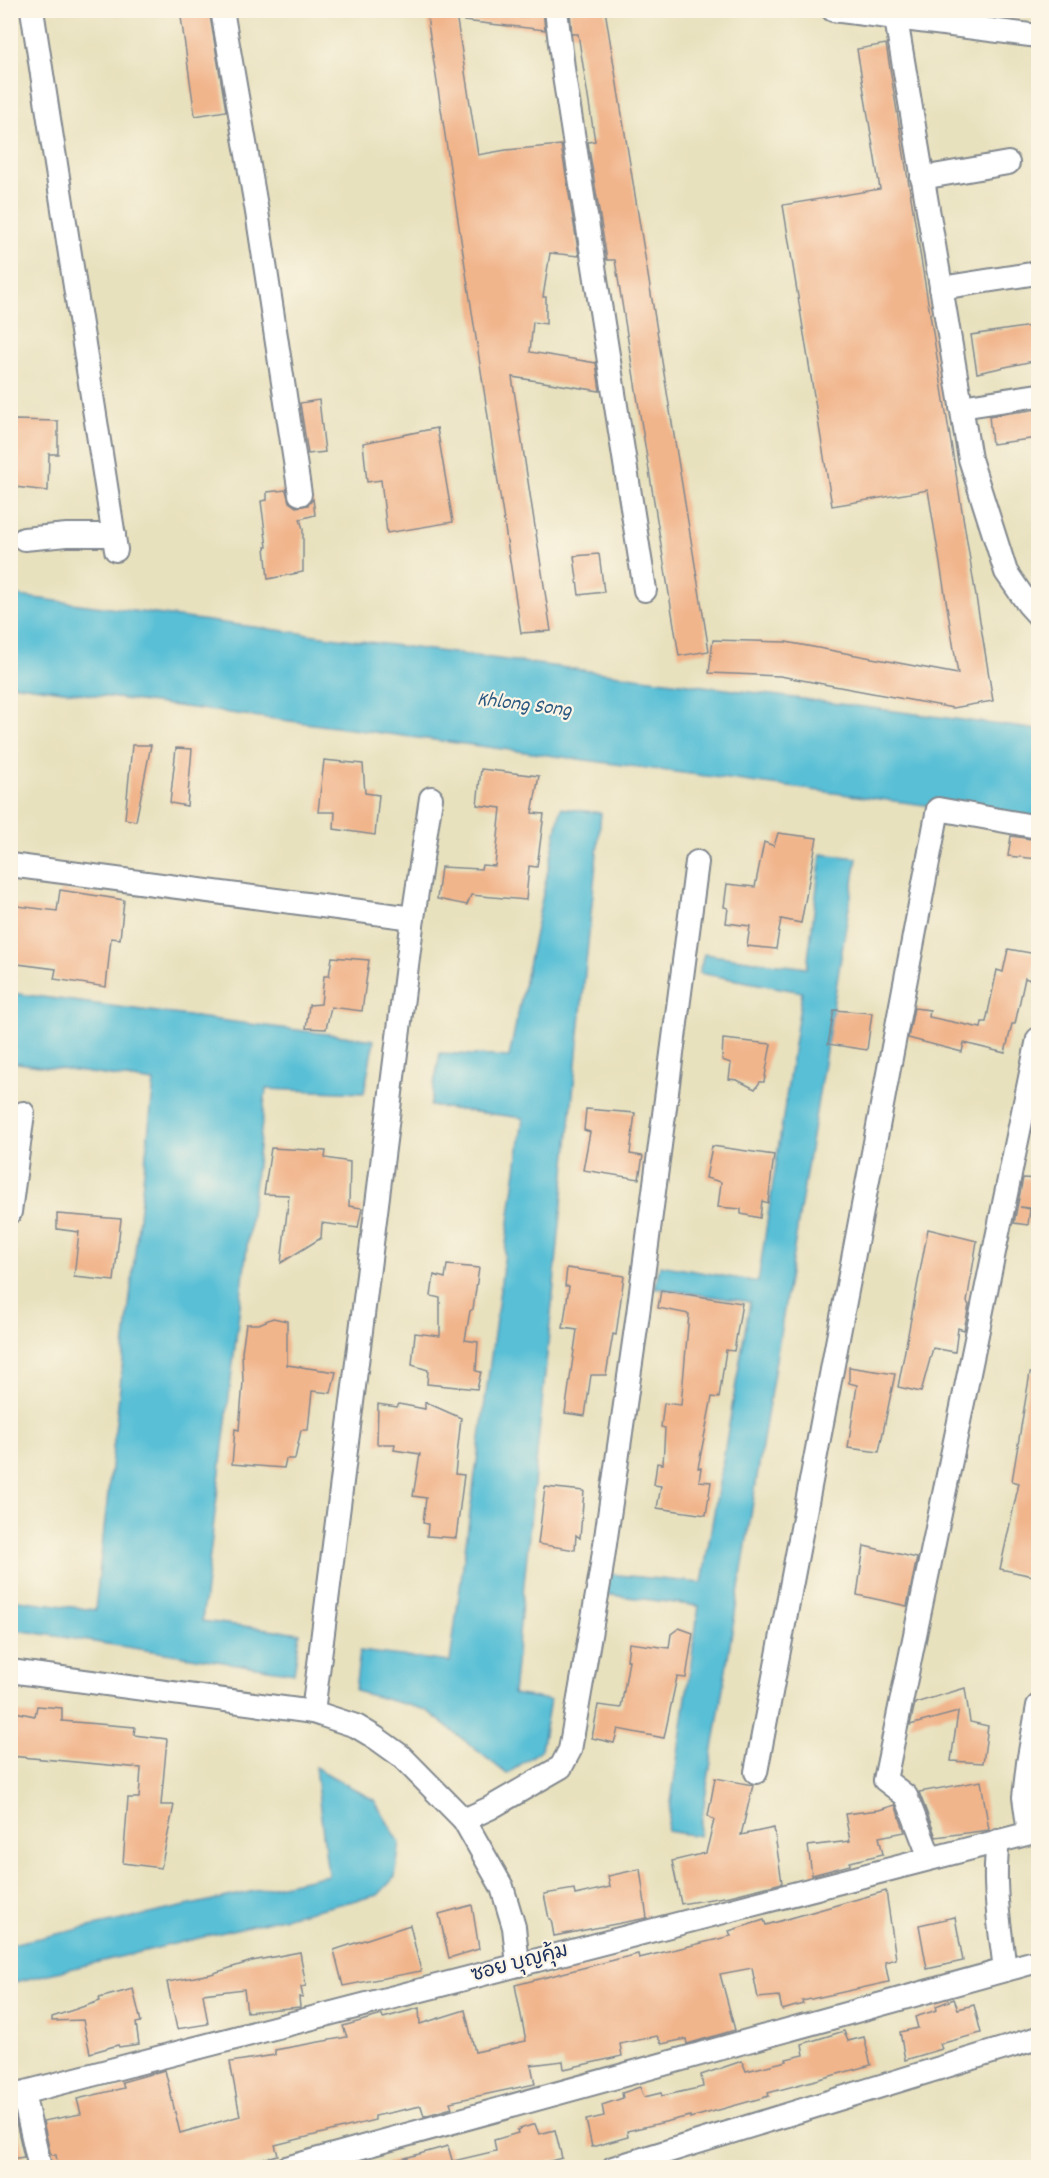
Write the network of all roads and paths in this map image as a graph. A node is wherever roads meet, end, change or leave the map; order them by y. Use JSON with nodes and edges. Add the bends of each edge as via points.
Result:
{"nodes":[{"id":1,"x":32,"y":10,"type":"edge"},
{"id":2,"x":222,"y":10,"type":"edge"},
{"id":3,"x":556,"y":10,"type":"edge"},
{"id":4,"x":833,"y":10,"type":"edge"},
{"id":5,"x":869,"y":13,"type":"edge"},
{"id":6,"x":946,"y":18,"type":"edge"},
{"id":7,"x":896,"y":19,"type":"junction"},
{"id":8,"x":1038,"y":36,"type":"edge"},
{"id":9,"x":1008,"y":163,"type":"dead end"},
{"id":10,"x":922,"y":178,"type":"junction"},
{"id":11,"x":1031,"y":274,"type":"dead end"},
{"id":12,"x":941,"y":288,"type":"junction"},
{"id":13,"x":1038,"y":395,"type":"edge"},
{"id":14,"x":961,"y":407,"type":"junction"},
{"id":15,"x":300,"y":494,"type":"dead end"},
{"id":16,"x":24,"y":539,"type":"dead end"},
{"id":17,"x":645,"y":590,"type":"dead end"},
{"id":18,"x":1038,"y":615,"type":"edge"},
{"id":19,"x":431,"y":798,"type":"dead end"},
{"id":20,"x":1038,"y":826,"type":"edge"},
{"id":21,"x":697,"y":862,"type":"dead end"},
{"id":22,"x":10,"y":865,"type":"edge"},
{"id":23,"x":413,"y":918,"type":"junction"},
{"id":24,"x":1038,"y":1039,"type":"edge"},
{"id":25,"x":23,"y":1113,"type":"dead end"},
{"id":26,"x":10,"y":1212,"type":"edge"},
{"id":27,"x":10,"y":1671,"type":"edge"},
{"id":28,"x":1038,"y":1706,"type":"edge"},
{"id":29,"x":313,"y":1713,"type":"junction"},
{"id":30,"x":756,"y":1772,"type":"dead end"},
{"id":31,"x":464,"y":1820,"type":"junction"},
{"id":32,"x":1034,"y":1832,"type":"edge"},
{"id":33,"x":998,"y":1841,"type":"junction"},
{"id":34,"x":930,"y":1858,"type":"junction"},
{"id":35,"x":1038,"y":1961,"type":"edge"},
{"id":36,"x":518,"y":1965,"type":"junction"},
{"id":37,"x":1005,"y":1970,"type":"junction"},
{"id":38,"x":1038,"y":2038,"type":"edge"},
{"id":39,"x":17,"y":2095,"type":"edge"},
{"id":40,"x":40,"y":2168,"type":"edge"},
{"id":41,"x":286,"y":2168,"type":"edge"},
{"id":42,"x":613,"y":2168,"type":"edge"}],
"edges":[{"from":1,"to":16,"type":"street","via":[[115,543],[67,535]]},
{"from":2,"to":15,"type":"street"},
{"from":3,"to":17,"type":"street"},
{"from":4,"to":5,"type":"street"},
{"from":5,"to":7,"type":"street"},
{"from":6,"to":7,"type":"street"},
{"from":6,"to":8,"type":"street"},
{"from":7,"to":10,"type":"street"},
{"from":9,"to":10,"type":"street"},
{"from":10,"to":12,"type":"street"},
{"from":11,"to":12,"type":"street"},
{"from":12,"to":14,"type":"street"},
{"from":13,"to":14,"type":"street"},
{"from":14,"to":18,"type":"street","via":[[970,459],[1006,572]]},
{"from":19,"to":23,"type":"street"},
{"from":20,"to":30,"type":"street","via":[[938,809]]},
{"from":21,"to":31,"type":"street","via":[[602,1572],[570,1750],[561,1767]]},
{"from":22,"to":23,"type":"street"},
{"from":23,"to":29,"type":"street"},
{"from":24,"to":34,"type":"street","via":[[885,1780],[906,1796]]},
{"from":25,"to":26,"type":"street"},
{"from":27,"to":29,"type":"street"},
{"from":28,"to":32,"type":"street","via":[[1024,1797]]},
{"from":29,"to":31,"type":"street","via":[[356,1726],[376,1738],[401,1756]]},
{"from":31,"to":36,"type":"street","via":[[502,1887],[514,1927]]},
{"from":32,"to":33,"type":"street","name":"ซอย บุญคุ้ม"},
{"from":33,"to":34,"type":"street","name":"ซอย บุญคุ้ม"},
{"from":33,"to":37,"type":"street","via":[[994,1867]]},
{"from":34,"to":36,"type":"street","name":"ซอย บุญคุ้ม"},
{"from":35,"to":37,"type":"street"},
{"from":36,"to":39,"type":"street","name":"ซอย บุญคุ้ม"},
{"from":37,"to":41,"type":"street"},
{"from":38,"to":42,"type":"street"},
{"from":39,"to":40,"type":"street"}]}
